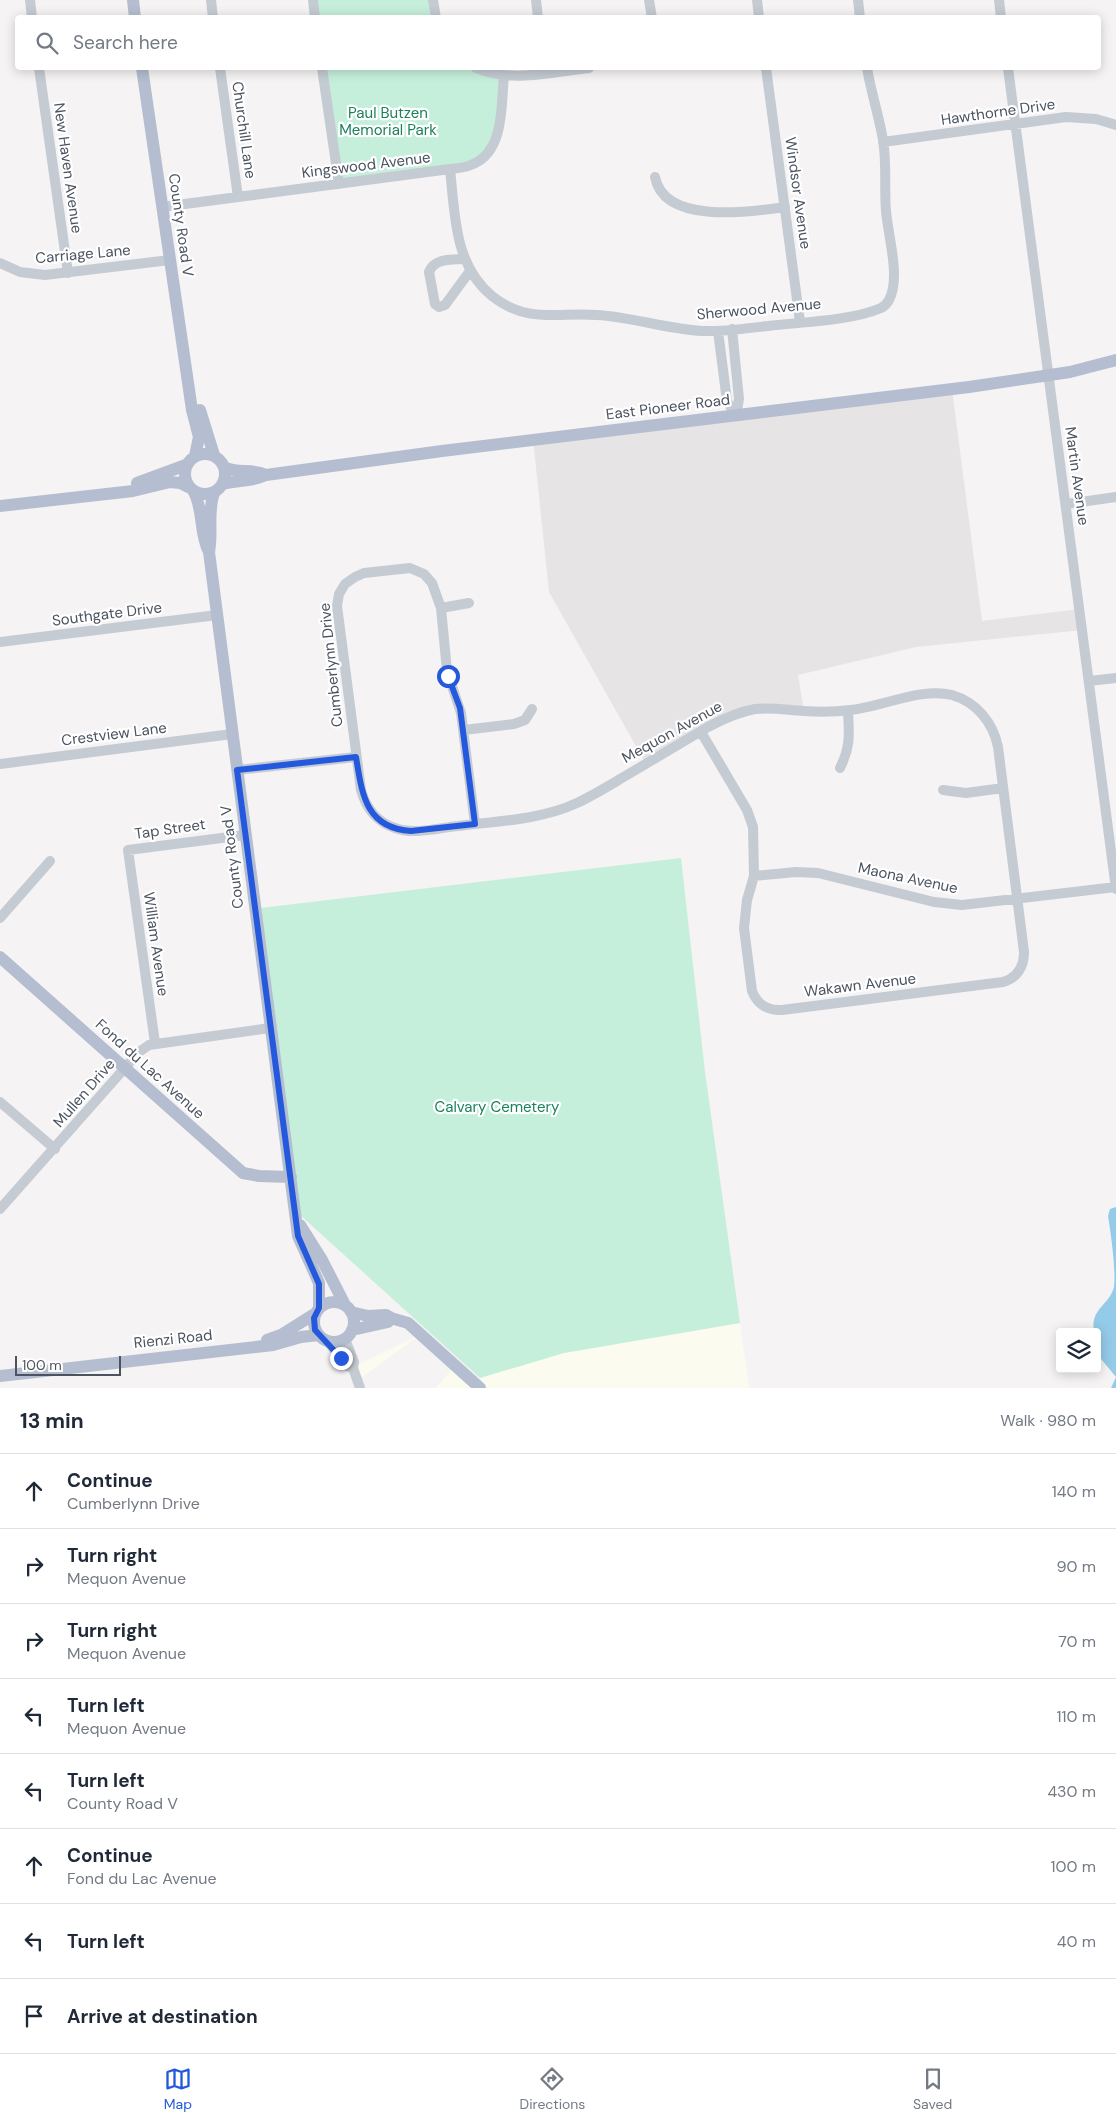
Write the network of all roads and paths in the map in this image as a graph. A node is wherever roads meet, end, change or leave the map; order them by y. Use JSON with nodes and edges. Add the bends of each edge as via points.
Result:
{"nodes":[{"id":1,"x":30,"y":0,"type":"edge"},
{"id":2,"x":133,"y":0,"type":"edge"},
{"id":3,"x":211,"y":0,"type":"edge"},
{"id":4,"x":313,"y":0,"type":"edge"},
{"id":5,"x":433,"y":0,"type":"edge"},
{"id":6,"x":536,"y":0,"type":"edge"},
{"id":7,"x":649,"y":0,"type":"edge"},
{"id":8,"x":756,"y":0,"type":"edge"},
{"id":9,"x":858,"y":0,"type":"edge"},
{"id":10,"x":999,"y":0,"type":"edge"},
{"id":11,"x":32,"y":15,"type":"edge"},
{"id":12,"x":135,"y":15,"type":"edge"},
{"id":13,"x":213,"y":15,"type":"edge"},
{"id":14,"x":316,"y":15,"type":"edge"},
{"id":15,"x":436,"y":15,"type":"edge"},
{"id":16,"x":538,"y":15,"type":"edge"},
{"id":17,"x":652,"y":15,"type":"edge"},
{"id":18,"x":758,"y":15,"type":"edge"},
{"id":19,"x":860,"y":15,"type":"edge"},
{"id":20,"x":1001,"y":15,"type":"edge"},
{"id":21,"x":39,"y":70,"type":"edge"},
{"id":22,"x":142,"y":70,"type":"edge"},
{"id":23,"x":220,"y":70,"type":"edge"},
{"id":24,"x":322,"y":70,"type":"edge"},
{"id":25,"x":484,"y":70,"type":"edge"},
{"id":26,"x":546,"y":70,"type":"edge"},
{"id":27,"x":766,"y":70,"type":"edge"},
{"id":28,"x":867,"y":70,"type":"edge"},
{"id":29,"x":1008,"y":70,"type":"edge"},
{"id":30,"x":504,"y":75,"type":"junction"},
{"id":31,"x":1115,"y":123,"type":"edge"},
{"id":32,"x":1016,"y":125,"type":"junction"},
{"id":33,"x":883,"y":142,"type":"junction"},
{"id":34,"x":450,"y":170,"type":"junction"},
{"id":35,"x":655,"y":177,"type":"dead end"},
{"id":36,"x":338,"y":184,"type":"junction"},
{"id":37,"x":238,"y":197,"type":"junction"},
{"id":38,"x":785,"y":206,"type":"junction"},
{"id":39,"x":162,"y":207,"type":"junction"},
{"id":40,"x":464,"y":259,"type":"junction"},
{"id":41,"x":170,"y":260,"type":"junction"},
{"id":42,"x":0,"y":263,"type":"edge"},
{"id":43,"x":470,"y":271,"type":"junction"},
{"id":44,"x":68,"y":273,"type":"junction"},
{"id":45,"x":800,"y":322,"type":"junction"},
{"id":46,"x":732,"y":329,"type":"junction"},
{"id":47,"x":718,"y":330,"type":"junction"},
{"id":48,"x":1116,"y":360,"type":"edge"},
{"id":49,"x":1048,"y":376,"type":"junction"},
{"id":50,"x":189,"y":388,"type":"junction"},
{"id":51,"x":736,"y":416,"type":"junction"},
{"id":52,"x":214,"y":455,"type":"junction"},
{"id":53,"x":195,"y":456,"type":"junction"},
{"id":54,"x":186,"y":466,"type":"junction"},
{"id":55,"x":224,"y":467,"type":"junction"},
{"id":56,"x":266,"y":475,"type":"junction"},
{"id":57,"x":218,"y":489,"type":"junction"},
{"id":58,"x":191,"y":490,"type":"junction"},
{"id":59,"x":91,"y":497,"type":"junction"},
{"id":60,"x":1116,"y":497,"type":"edge"},
{"id":61,"x":1067,"y":504,"type":"junction"},
{"id":62,"x":0,"y":506,"type":"edge"},
{"id":63,"x":208,"y":552,"type":"junction"},
{"id":64,"x":469,"y":603,"type":"dead end"},
{"id":65,"x":440,"y":608,"type":"junction"},
{"id":66,"x":217,"y":615,"type":"junction"},
{"id":67,"x":0,"y":642,"type":"edge"},
{"id":68,"x":1116,"y":678,"type":"edge"},
{"id":69,"x":1089,"y":681,"type":"junction"},
{"id":70,"x":532,"y":709,"type":"dead end"},
{"id":71,"x":848,"y":710,"type":"junction"},
{"id":72,"x":464,"y":730,"type":"junction"},
{"id":73,"x":701,"y":732,"type":"junction"},
{"id":74,"x":232,"y":734,"type":"junction"},
{"id":75,"x":356,"y":757,"type":"junction"},
{"id":76,"x":0,"y":764,"type":"edge"},
{"id":77,"x":840,"y":768,"type":"dead end"},
{"id":78,"x":237,"y":770,"type":"junction"},
{"id":79,"x":1003,"y":788,"type":"junction"},
{"id":80,"x":943,"y":790,"type":"dead end"},
{"id":81,"x":475,"y":824,"type":"junction"},
{"id":82,"x":245,"y":834,"type":"junction"},
{"id":83,"x":128,"y":850,"type":"joint"},
{"id":84,"x":50,"y":861,"type":"dead end"},
{"id":85,"x":754,"y":876,"type":"junction"},
{"id":86,"x":1116,"y":887,"type":"edge"},
{"id":87,"x":1017,"y":899,"type":"junction"},
{"id":88,"x":0,"y":918,"type":"edge"},
{"id":89,"x":0,"y":957,"type":"edge"},
{"id":90,"x":270,"y":1028,"type":"junction"},
{"id":91,"x":155,"y":1043,"type":"junction"},
{"id":92,"x":126,"y":1068,"type":"junction"},
{"id":93,"x":0,"y":1102,"type":"edge"},
{"id":94,"x":55,"y":1149,"type":"junction"},
{"id":95,"x":291,"y":1177,"type":"junction"},
{"id":96,"x":0,"y":1209,"type":"edge"},
{"id":97,"x":298,"y":1221,"type":"junction"},
{"id":98,"x":348,"y":1309,"type":"junction"},
{"id":99,"x":318,"y":1310,"type":"junction"},
{"id":100,"x":391,"y":1318,"type":"junction"},
{"id":101,"x":349,"y":1335,"type":"junction"},
{"id":102,"x":323,"y":1338,"type":"junction"},
{"id":103,"x":256,"y":1346,"type":"junction"},
{"id":104,"x":353,"y":1368,"type":"junction"},
{"id":105,"x":0,"y":1376,"type":"edge"},
{"id":106,"x":360,"y":1388,"type":"edge"},
{"id":107,"x":480,"y":1388,"type":"edge"}],
"edges":[{"from":1,"to":11,"type":"street"},
{"from":2,"to":12,"type":"main road"},
{"from":3,"to":13,"type":"street"},
{"from":4,"to":14,"type":"street"},
{"from":5,"to":15,"type":"street"},
{"from":6,"to":16,"type":"street"},
{"from":7,"to":17,"type":"street"},
{"from":8,"to":18,"type":"street"},
{"from":9,"to":19,"type":"street"},
{"from":10,"to":20,"type":"street"},
{"from":21,"to":44,"type":"street","name":"New Haven Avenue"},
{"from":22,"to":39,"type":"main road","name":"County Road V"},
{"from":23,"to":37,"type":"street","name":"Churchill Lane"},
{"from":24,"to":36,"type":"street"},
{"from":25,"to":30,"type":"street"},
{"from":26,"to":30,"type":"street"},
{"from":27,"to":38,"type":"street","name":"Windsor Avenue"},
{"from":28,"to":33,"type":"street"},
{"from":29,"to":32,"type":"street","name":"Martin Avenue"},
{"from":30,"to":34,"type":"street","name":"Kingswood Avenue","via":[[498,134],[489,151],[474,164]]},
{"from":31,"to":32,"type":"street","name":"Hawthorne Drive","via":[[1066,117]]},
{"from":32,"to":33,"type":"street","name":"Hawthorne Drive"},
{"from":32,"to":49,"type":"street","name":"Martin Avenue"},
{"from":33,"to":45,"type":"street","name":"Sherwood Avenue","via":[[894,282],[890,298],[885,306],[854,315]]},
{"from":34,"to":36,"type":"street","name":"Kingswood Avenue"},
{"from":34,"to":40,"type":"street","name":"Sherwood Avenue"},
{"from":35,"to":38,"type":"street","via":[[656,185],[664,194],[682,206],[696,210],[740,211]]},
{"from":36,"to":37,"type":"street","name":"Kingswood Avenue"},
{"from":37,"to":39,"type":"street","name":"Kingswood Avenue"},
{"from":38,"to":45,"type":"street","name":"Windsor Avenue"},
{"from":39,"to":41,"type":"main road","name":"County Road V"},
{"from":40,"to":43,"type":"street","name":"Sherwood Avenue"},
{"from":40,"to":43,"type":"street","via":[[438,262],[430,268],[435,304],[439,307],[445,305]]},
{"from":41,"to":44,"type":"street","name":"Carriage Lane"},
{"from":41,"to":50,"type":"main road","name":"County Road V"},
{"from":42,"to":44,"type":"street","name":"Carriage Lane","via":[[34,275]]},
{"from":43,"to":47,"type":"street","name":"Sherwood Avenue","via":[[497,300],[529,314],[600,314],[684,330]]},
{"from":45,"to":46,"type":"street","name":"Sherwood Avenue"},
{"from":46,"to":47,"type":"street","name":"Sherwood Avenue"},
{"from":46,"to":51,"type":"street","via":[[739,399]]},
{"from":47,"to":51,"type":"street","via":[[727,401]]},
{"from":48,"to":49,"type":"main road","name":"East Pioneer Road"},
{"from":49,"to":51,"type":"main road","name":"East Pioneer Road"},
{"from":49,"to":61,"type":"street","name":"Martin Avenue"},
{"from":50,"to":52,"type":"main road","name":"County Road V"},
{"from":50,"to":53,"type":"main road","name":"County Road V","via":[[199,437]]},
{"from":51,"to":56,"type":"main road","name":"East Pioneer Road"},
{"from":52,"to":53,"type":"main road"},
{"from":52,"to":55,"type":"main road"},
{"from":53,"to":54,"type":"main road"},
{"from":54,"to":58,"type":"main road","via":[[184,477]]},
{"from":54,"to":59,"type":"main road"},
{"from":55,"to":56,"type":"main road","name":"East Pioneer Road","via":[[237,471],[257,470]]},
{"from":55,"to":57,"type":"main road"},
{"from":56,"to":57,"type":"main road","via":[[232,481]]},
{"from":57,"to":58,"type":"main road","via":[[199,494]]},
{"from":57,"to":63,"type":"main road","via":[[210,503]]},
{"from":58,"to":59,"type":"main road","via":[[180,483],[170,482]]},
{"from":58,"to":63,"type":"main road","name":"County Road V","via":[[199,504],[203,540]]},
{"from":59,"to":62,"type":"main road"},
{"from":60,"to":61,"type":"street"},
{"from":61,"to":69,"type":"street","name":"Martin Avenue"},
{"from":63,"to":66,"type":"main road","name":"County Road V"},
{"from":64,"to":65,"type":"street"},
{"from":65,"to":72,"type":"street","name":"Cumberlynn Drive","via":[[446,666]]},
{"from":65,"to":75,"type":"street","name":"Cumberlynn Drive","via":[[430,580],[410,568],[359,574],[341,590],[337,606]]},
{"from":66,"to":67,"type":"street","name":"Southgate Drive"},
{"from":66,"to":74,"type":"main road","name":"County Road V"},
{"from":68,"to":69,"type":"street"},
{"from":69,"to":86,"type":"street","name":"Martin Avenue"},
{"from":70,"to":72,"type":"street","via":[[525,720],[514,724]]},
{"from":71,"to":73,"type":"street","name":"Mequon Avenue","via":[[758,709],[728,717]]},
{"from":71,"to":77,"type":"street","via":[[850,743]]},
{"from":71,"to":79,"type":"street","name":"Mequon Avenue","via":[[928,693],[961,699],[979,712],[992,730],[998,747]]},
{"from":72,"to":81,"type":"street","name":"Cumberlynn Drive"},
{"from":73,"to":81,"type":"street","name":"Mequon Avenue","via":[[567,808],[533,817]]},
{"from":73,"to":85,"type":"street","name":"Wakawn Avenue","via":[[750,816]]},
{"from":74,"to":76,"type":"street","name":"Crestview Lane"},
{"from":74,"to":78,"type":"main road","name":"County Road V"},
{"from":75,"to":78,"type":"street"},
{"from":75,"to":81,"type":"street","name":"Mequon Avenue","via":[[364,800],[385,824],[411,831]]},
{"from":78,"to":82,"type":"main road","name":"County Road V"},
{"from":79,"to":80,"type":"street","via":[[966,793]]},
{"from":79,"to":87,"type":"street","name":"Mequon Avenue"},
{"from":82,"to":83,"type":"street","name":"Tap Street"},
{"from":82,"to":90,"type":"main road","name":"County Road V"},
{"from":83,"to":91,"type":"street","name":"William Avenue"},
{"from":84,"to":88,"type":"street"},
{"from":85,"to":87,"type":"street","name":"Maona Avenue","via":[[818,873],[948,904],[973,905]]},
{"from":85,"to":87,"type":"street","name":"Wakawn Avenue","via":[[744,920],[752,987],[760,1003],[775,1010],[1008,980],[1019,971],[1024,958]]},
{"from":86,"to":87,"type":"street","name":"Maona Avenue"},
{"from":89,"to":92,"type":"main road","name":"Fond du Lac Avenue"},
{"from":90,"to":91,"type":"street","name":"Mullen Drive"},
{"from":90,"to":95,"type":"main road","name":"County Road V"},
{"from":91,"to":92,"type":"street","name":"Mullen Drive","via":[[139,1052]]},
{"from":92,"to":94,"type":"street","name":"Mullen Drive"},
{"from":92,"to":95,"type":"main road","name":"Fond du Lac Avenue","via":[[243,1173]]},
{"from":93,"to":94,"type":"street"},
{"from":94,"to":96,"type":"street","name":"Mullen Drive"},
{"from":95,"to":97,"type":"main road","name":"County Road V"},
{"from":97,"to":98,"type":"main road"},
{"from":97,"to":99,"type":"main road","via":[[298,1236],[319,1284]]},
{"from":98,"to":99,"type":"main road","via":[[334,1302]]},
{"from":98,"to":100,"type":"main road","via":[[368,1316],[386,1315]]},
{"from":98,"to":101,"type":"main road","via":[[354,1319]]},
{"from":99,"to":102,"type":"main road","via":[[314,1324]]},
{"from":99,"to":103,"type":"main road","via":[[281,1335]]},
{"from":100,"to":101,"type":"main road","via":[[388,1322]]},
{"from":100,"to":107,"type":"main road","via":[[408,1323]]},
{"from":101,"to":102,"type":"main road","via":[[340,1342]]},
{"from":101,"to":104,"type":"street"},
{"from":102,"to":103,"type":"main road","name":"Rienzi Road","via":[[301,1337],[273,1346]]},
{"from":102,"to":104,"type":"street","via":[[347,1366]]},
{"from":103,"to":105,"type":"main road","name":"Rienzi Road"},
{"from":104,"to":106,"type":"street"}]}
